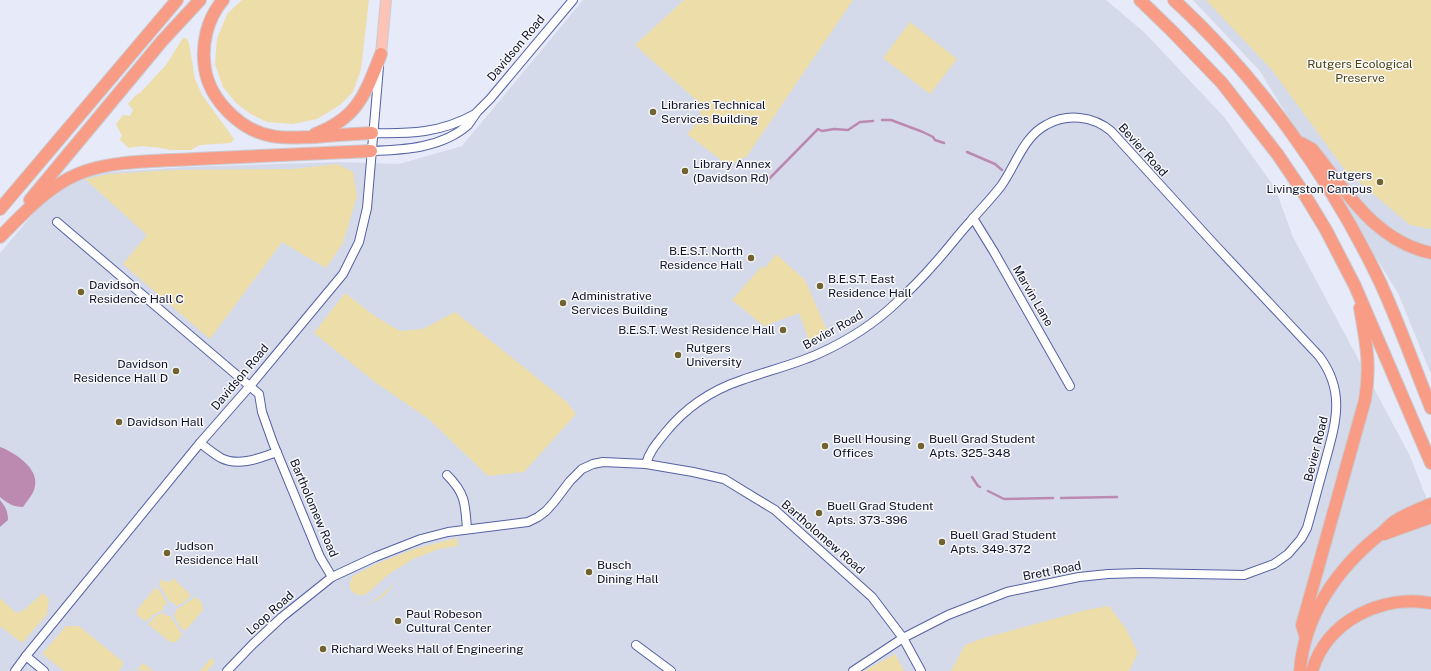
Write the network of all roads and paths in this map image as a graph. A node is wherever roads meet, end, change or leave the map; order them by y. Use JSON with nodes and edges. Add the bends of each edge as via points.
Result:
{"nodes":[{"id":1,"x":167,"y":0,"type":"edge"},
{"id":2,"x":177,"y":0,"type":"edge"},
{"id":3,"x":200,"y":0,"type":"edge"},
{"id":4,"x":223,"y":0,"type":"edge"},
{"id":5,"x":386,"y":0,"type":"edge"},
{"id":6,"x":573,"y":0,"type":"edge"},
{"id":7,"x":1140,"y":0,"type":"edge"},
{"id":8,"x":1174,"y":0,"type":"edge"},
{"id":9,"x":381,"y":54,"type":"junction"},
{"id":10,"x":82,"y":111,"type":"junction"},
{"id":11,"x":477,"y":112,"type":"junction"},
{"id":12,"x":372,"y":133,"type":"junction"},
{"id":13,"x":306,"y":137,"type":"junction"},
{"id":14,"x":1297,"y":141,"type":"junction"},
{"id":15,"x":371,"y":151,"type":"junction"},
{"id":16,"x":0,"y":209,"type":"edge"},
{"id":17,"x":973,"y":218,"type":"junction"},
{"id":18,"x":57,"y":222,"type":"dead end"},
{"id":19,"x":0,"y":236,"type":"edge"},
{"id":20,"x":1431,"y":253,"type":"edge"},
{"id":21,"x":1356,"y":286,"type":"junction"},
{"id":22,"x":250,"y":386,"type":"junction"},
{"id":23,"x":1070,"y":386,"type":"dead end"},
{"id":24,"x":1431,"y":408,"type":"edge"},
{"id":25,"x":200,"y":443,"type":"junction"},
{"id":26,"x":277,"y":452,"type":"junction"},
{"id":27,"x":1431,"y":463,"type":"edge"},
{"id":28,"x":646,"y":464,"type":"junction"},
{"id":29,"x":447,"y":475,"type":"dead end"},
{"id":30,"x":1431,"y":504,"type":"edge"},
{"id":31,"x":1431,"y":517,"type":"edge"},
{"id":32,"x":467,"y":529,"type":"junction"},
{"id":33,"x":1379,"y":535,"type":"junction"},
{"id":34,"x":1274,"y":564,"type":"joint"},
{"id":35,"x":332,"y":577,"type":"junction"},
{"id":36,"x":1431,"y":603,"type":"edge"},
{"id":37,"x":903,"y":638,"type":"junction"},
{"id":38,"x":1306,"y":638,"type":"junction"},
{"id":39,"x":636,"y":645,"type":"dead end"},
{"id":40,"x":26,"y":656,"type":"junction"},
{"id":41,"x":15,"y":671,"type":"edge"},
{"id":42,"x":44,"y":671,"type":"edge"},
{"id":43,"x":227,"y":671,"type":"edge"},
{"id":44,"x":671,"y":671,"type":"edge"},
{"id":45,"x":853,"y":671,"type":"edge"},
{"id":46,"x":921,"y":671,"type":"edge"},
{"id":47,"x":1300,"y":671,"type":"edge"},
{"id":48,"x":1312,"y":671,"type":"edge"}],
"edges":[{"from":1,"to":10,"type":"highway","via":[[136,37]]},
{"from":2,"to":10,"type":"highway"},
{"from":3,"to":19,"type":"highway","via":[[162,41]]},
{"from":4,"to":13,"type":"highway","via":[[213,15],[206,37],[205,69],[212,90],[222,106],[237,120],[255,131],[282,138]]},
{"from":5,"to":9,"type":"main road","name":"Davidson Road"},
{"from":6,"to":11,"type":"street","name":"Davidson Road"},
{"from":7,"to":21,"type":"highway","via":[[1222,83],[1251,119],[1303,192]]},
{"from":8,"to":14,"type":"highway","via":[[1244,73]]},
{"from":9,"to":12,"type":"street","name":"Davidson Road"},
{"from":9,"to":13,"type":"highway","via":[[363,97],[351,112],[340,122]]},
{"from":10,"to":16,"type":"highway"},
{"from":11,"to":12,"type":"street","name":"Davidson Road","via":[[455,124],[424,132]]},
{"from":11,"to":15,"type":"street","name":"Davidson Road","via":[[469,124],[445,138],[413,148]]},
{"from":12,"to":13,"type":"highway"},
{"from":12,"to":15,"type":"street","name":"Davidson Road"},
{"from":14,"to":20,"type":"highway","via":[[1312,149],[1364,214],[1382,231],[1405,244]]},
{"from":14,"to":24,"type":"highway","via":[[1345,214],[1380,282]]},
{"from":15,"to":19,"type":"highway","via":[[133,162],[94,168],[77,174],[37,200]]},
{"from":15,"to":22,"type":"street","name":"Davidson Road","via":[[367,208],[359,242],[344,274]]},
{"from":17,"to":23,"type":"street","name":"Marvin Lane"},
{"from":17,"to":28,"type":"street","name":"Bevier Road","via":[[935,264],[878,319],[855,335],[817,354],[741,380],[708,396],[671,425],[650,454]]},
{"from":17,"to":34,"type":"street","name":"Bevier Road","via":[[1001,186],[1030,138],[1041,128],[1057,120],[1071,118],[1084,118],[1098,123],[1111,131],[1319,356],[1331,375],[1336,390],[1335,426],[1307,528],[1288,554]]},
{"from":18,"to":22,"type":"street","name":"Bartholomew Road"},
{"from":21,"to":27,"type":"highway"},
{"from":21,"to":38,"type":"highway","via":[[1367,346],[1368,382],[1361,417],[1302,625]]},
{"from":22,"to":25,"type":"street","name":"Davidson Road"},
{"from":22,"to":26,"type":"street","name":"Bartholomew Road","via":[[259,394],[262,412]]},
{"from":25,"to":26,"type":"street","via":[[223,458],[238,462]]},
{"from":25,"to":40,"type":"street","name":"Davidson Road"},
{"from":26,"to":35,"type":"street","name":"Bartholomew Road","via":[[320,557]]},
{"from":28,"to":32,"type":"street","name":"Bartholomew Road","via":[[611,461],[593,464],[575,475],[554,502],[538,517],[518,524]]},
{"from":28,"to":37,"type":"street","name":"Bartholomew Road","via":[[724,480],[775,510],[872,597]]},
{"from":29,"to":32,"type":"street","via":[[460,491],[464,501]]},
{"from":30,"to":33,"type":"highway","via":[[1395,521]]},
{"from":31,"to":33,"type":"highway"},
{"from":32,"to":35,"type":"street","name":"Bartholomew Road","via":[[399,547]]},
{"from":33,"to":38,"type":"highway","via":[[1335,580],[1318,608]]},
{"from":34,"to":37,"type":"street","name":"Brett Road","via":[[1244,575],[1140,573],[1079,577],[1007,592],[948,615]]},
{"from":35,"to":43,"type":"street","name":"Loop Road","via":[[282,617]]},
{"from":36,"to":48,"type":"highway","via":[[1398,602],[1363,612],[1331,637],[1318,656]]},
{"from":37,"to":45,"type":"street","name":"Brett Road"},
{"from":37,"to":46,"type":"street","name":"Bartholomew Road"},
{"from":38,"to":47,"type":"highway"},
{"from":39,"to":44,"type":"street"},
{"from":40,"to":41,"type":"street","name":"Davidson Road"},
{"from":40,"to":42,"type":"street"}]}
